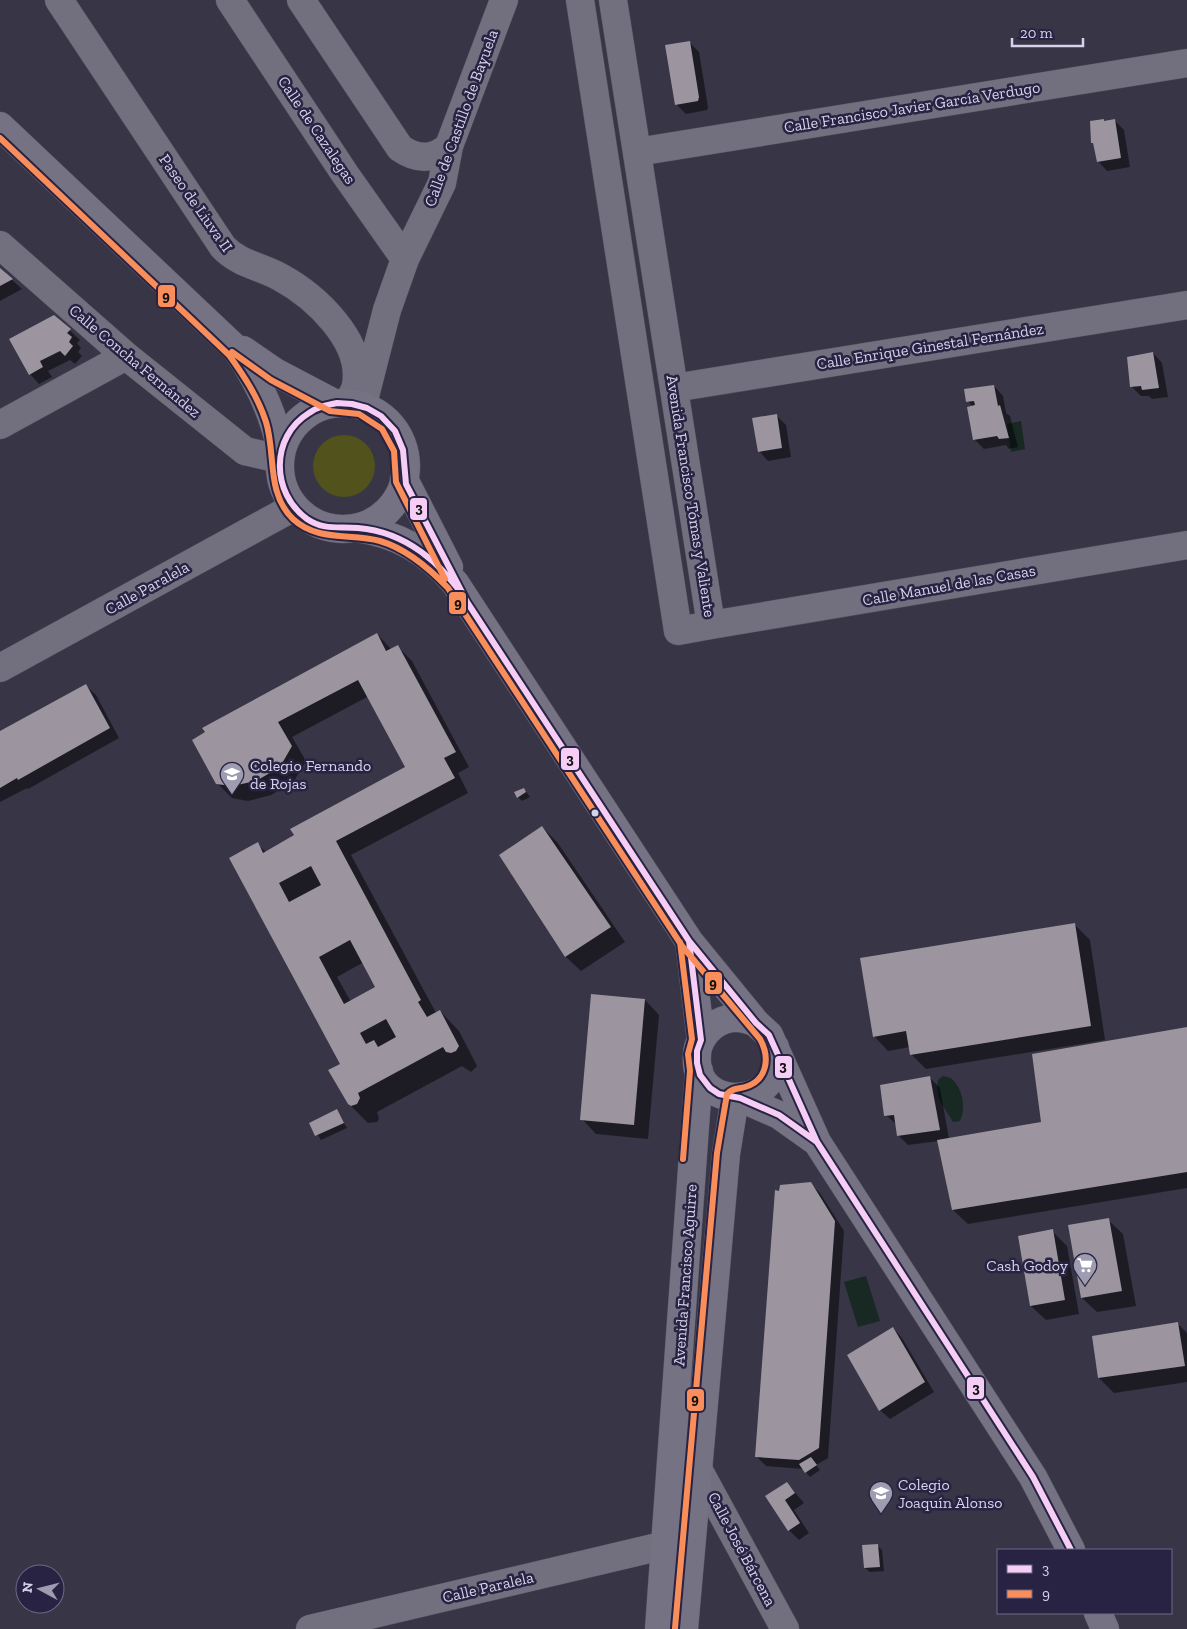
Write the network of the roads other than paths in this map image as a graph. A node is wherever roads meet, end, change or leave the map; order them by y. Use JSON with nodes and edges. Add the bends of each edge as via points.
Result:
{"nodes":[{"id":1,"x":59,"y":0,"type":"edge"},
{"id":2,"x":230,"y":0,"type":"edge"},
{"id":3,"x":302,"y":0,"type":"edge"},
{"id":4,"x":504,"y":0,"type":"edge"},
{"id":5,"x":580,"y":0,"type":"edge"},
{"id":6,"x":614,"y":0,"type":"edge"},
{"id":7,"x":1187,"y":63,"type":"edge"},
{"id":8,"x":0,"y":126,"type":"edge"},
{"id":9,"x":449,"y":146,"type":"junction"},
{"id":10,"x":637,"y":152,"type":"junction"},
{"id":11,"x":0,"y":245,"type":"edge"},
{"id":12,"x":406,"y":259,"type":"junction"},
{"id":13,"x":1187,"y":305,"type":"edge"},
{"id":14,"x":220,"y":332,"type":"junction"},
{"id":15,"x":126,"y":356,"type":"junction"},
{"id":16,"x":674,"y":388,"type":"junction"},
{"id":17,"x":348,"y":404,"type":"junction"},
{"id":18,"x":0,"y":425,"type":"edge"},
{"id":19,"x":281,"y":454,"type":"junction"},
{"id":20,"x":404,"y":479,"type":"junction"},
{"id":21,"x":294,"y":507,"type":"junction"},
{"id":22,"x":356,"y":528,"type":"junction"},
{"id":23,"x":1187,"y":545,"type":"edge"},
{"id":24,"x":467,"y":602,"type":"junction"},
{"id":25,"x":711,"y":625,"type":"junction"},
{"id":26,"x":0,"y":668,"type":"edge"},
{"id":27,"x":689,"y":941,"type":"junction"},
{"id":28,"x":756,"y":1023,"type":"junction"},
{"id":29,"x":701,"y":1040,"type":"junction"},
{"id":30,"x":775,"y":1047,"type":"junction"},
{"id":31,"x":699,"y":1071,"type":"junction"},
{"id":32,"x":738,"y":1098,"type":"junction"},
{"id":33,"x":817,"y":1142,"type":"junction"},
{"id":34,"x":698,"y":1469,"type":"junction"},
{"id":35,"x":666,"y":1545,"type":"junction"},
{"id":36,"x":1070,"y":1549,"type":"edge"},
{"id":37,"x":1098,"y":1614,"type":"edge"},
{"id":38,"x":310,"y":1629,"type":"edge"},
{"id":39,"x":658,"y":1629,"type":"edge"},
{"id":40,"x":684,"y":1629,"type":"edge"},
{"id":41,"x":785,"y":1629,"type":"edge"},
{"id":42,"x":1105,"y":1629,"type":"edge"}],
"edges":[{"from":1,"to":17,"type":"street","name":"Paseo de Liuva II","via":[[223,246],[238,260],[264,269],[295,286],[339,330],[351,351],[356,374],[356,386]]},
{"from":2,"to":12,"type":"street","name":"Calle de Cazalegas","via":[[345,174]]},
{"from":3,"to":9,"type":"street","via":[[400,148],[408,154],[426,158],[443,152]]},
{"from":4,"to":9,"type":"street","name":"Calle de Castillo de Bayuela"},
{"from":5,"to":25,"type":"street","name":"Avenida Francisco Tómas y Valiente","via":[[678,630]]},
{"from":6,"to":10,"type":"street","name":"Avenida Francisco Tómas y Valiente"},
{"from":7,"to":10,"type":"street","name":"Calle Francisco Javier García Verdugo"},
{"from":8,"to":14,"type":"main road"},
{"from":9,"to":12,"type":"street","name":"Calle de Castillo de Bayuela","via":[[442,183]]},
{"from":10,"to":16,"type":"street","name":"Avenida Francisco Tómas y Valiente"},
{"from":11,"to":15,"type":"street","name":"Calle Concha Fernández"},
{"from":12,"to":17,"type":"street","name":"Calle de Castillo de Bayuela"},
{"from":13,"to":16,"type":"street","name":"Calle Enrique Ginestal Fernández"},
{"from":14,"to":17,"type":"main road","via":[[275,372]]},
{"from":14,"to":19,"type":"main road","via":[[236,349],[261,388],[277,428]]},
{"from":15,"to":18,"type":"street"},
{"from":15,"to":19,"type":"street","name":"Calle Concha Fernández","via":[[244,451]]},
{"from":16,"to":25,"type":"street","name":"Avenida Francisco Tómas y Valiente"},
{"from":17,"to":19,"type":"main road","via":[[318,408],[299,420],[288,434]]},
{"from":17,"to":20,"type":"main road","via":[[382,417],[397,434],[405,456]]},
{"from":19,"to":21,"type":"main road","via":[[282,485]]},
{"from":20,"to":22,"type":"main road","via":[[399,495],[386,512]]},
{"from":20,"to":24,"type":"main road"},
{"from":21,"to":22,"type":"main road","via":[[322,526]]},
{"from":21,"to":26,"type":"street","name":"Calle Paralela"},
{"from":22,"to":24,"type":"main road","via":[[388,534],[422,551],[455,582]]},
{"from":23,"to":25,"type":"street","name":"Calle Manuel de las Casas"},
{"from":24,"to":27,"type":"main road"},
{"from":27,"to":28,"type":"main road"},
{"from":27,"to":29,"type":"main road"},
{"from":28,"to":29,"type":"main road","via":[[743,1018],[725,1020],[709,1029]]},
{"from":28,"to":30,"type":"main road","via":[[769,1035]]},
{"from":29,"to":31,"type":"main road","via":[[697,1055]]},
{"from":30,"to":32,"type":"main road","via":[[776,1066],[768,1082],[754,1094]]},
{"from":30,"to":33,"type":"main road"},
{"from":31,"to":32,"type":"main road","via":[[713,1090]]},
{"from":31,"to":35,"type":"main road","name":"Avenida Francisco Aguirre"},
{"from":32,"to":33,"type":"main road","via":[[780,1115]]},
{"from":32,"to":34,"type":"main road","name":"Avenida Francisco Aguirre","via":[[726,1154]]},
{"from":33,"to":36,"type":"main road","via":[[1033,1477]]},
{"from":34,"to":40,"type":"main road","name":"Avenida Francisco Aguirre"},
{"from":34,"to":41,"type":"street","name":"Calle José Bárcena"},
{"from":35,"to":38,"type":"street","name":"Calle Paralela"},
{"from":35,"to":39,"type":"main road","name":"Avenida Francisco Aguirre"},
{"from":37,"to":42,"type":"main road"}]}
